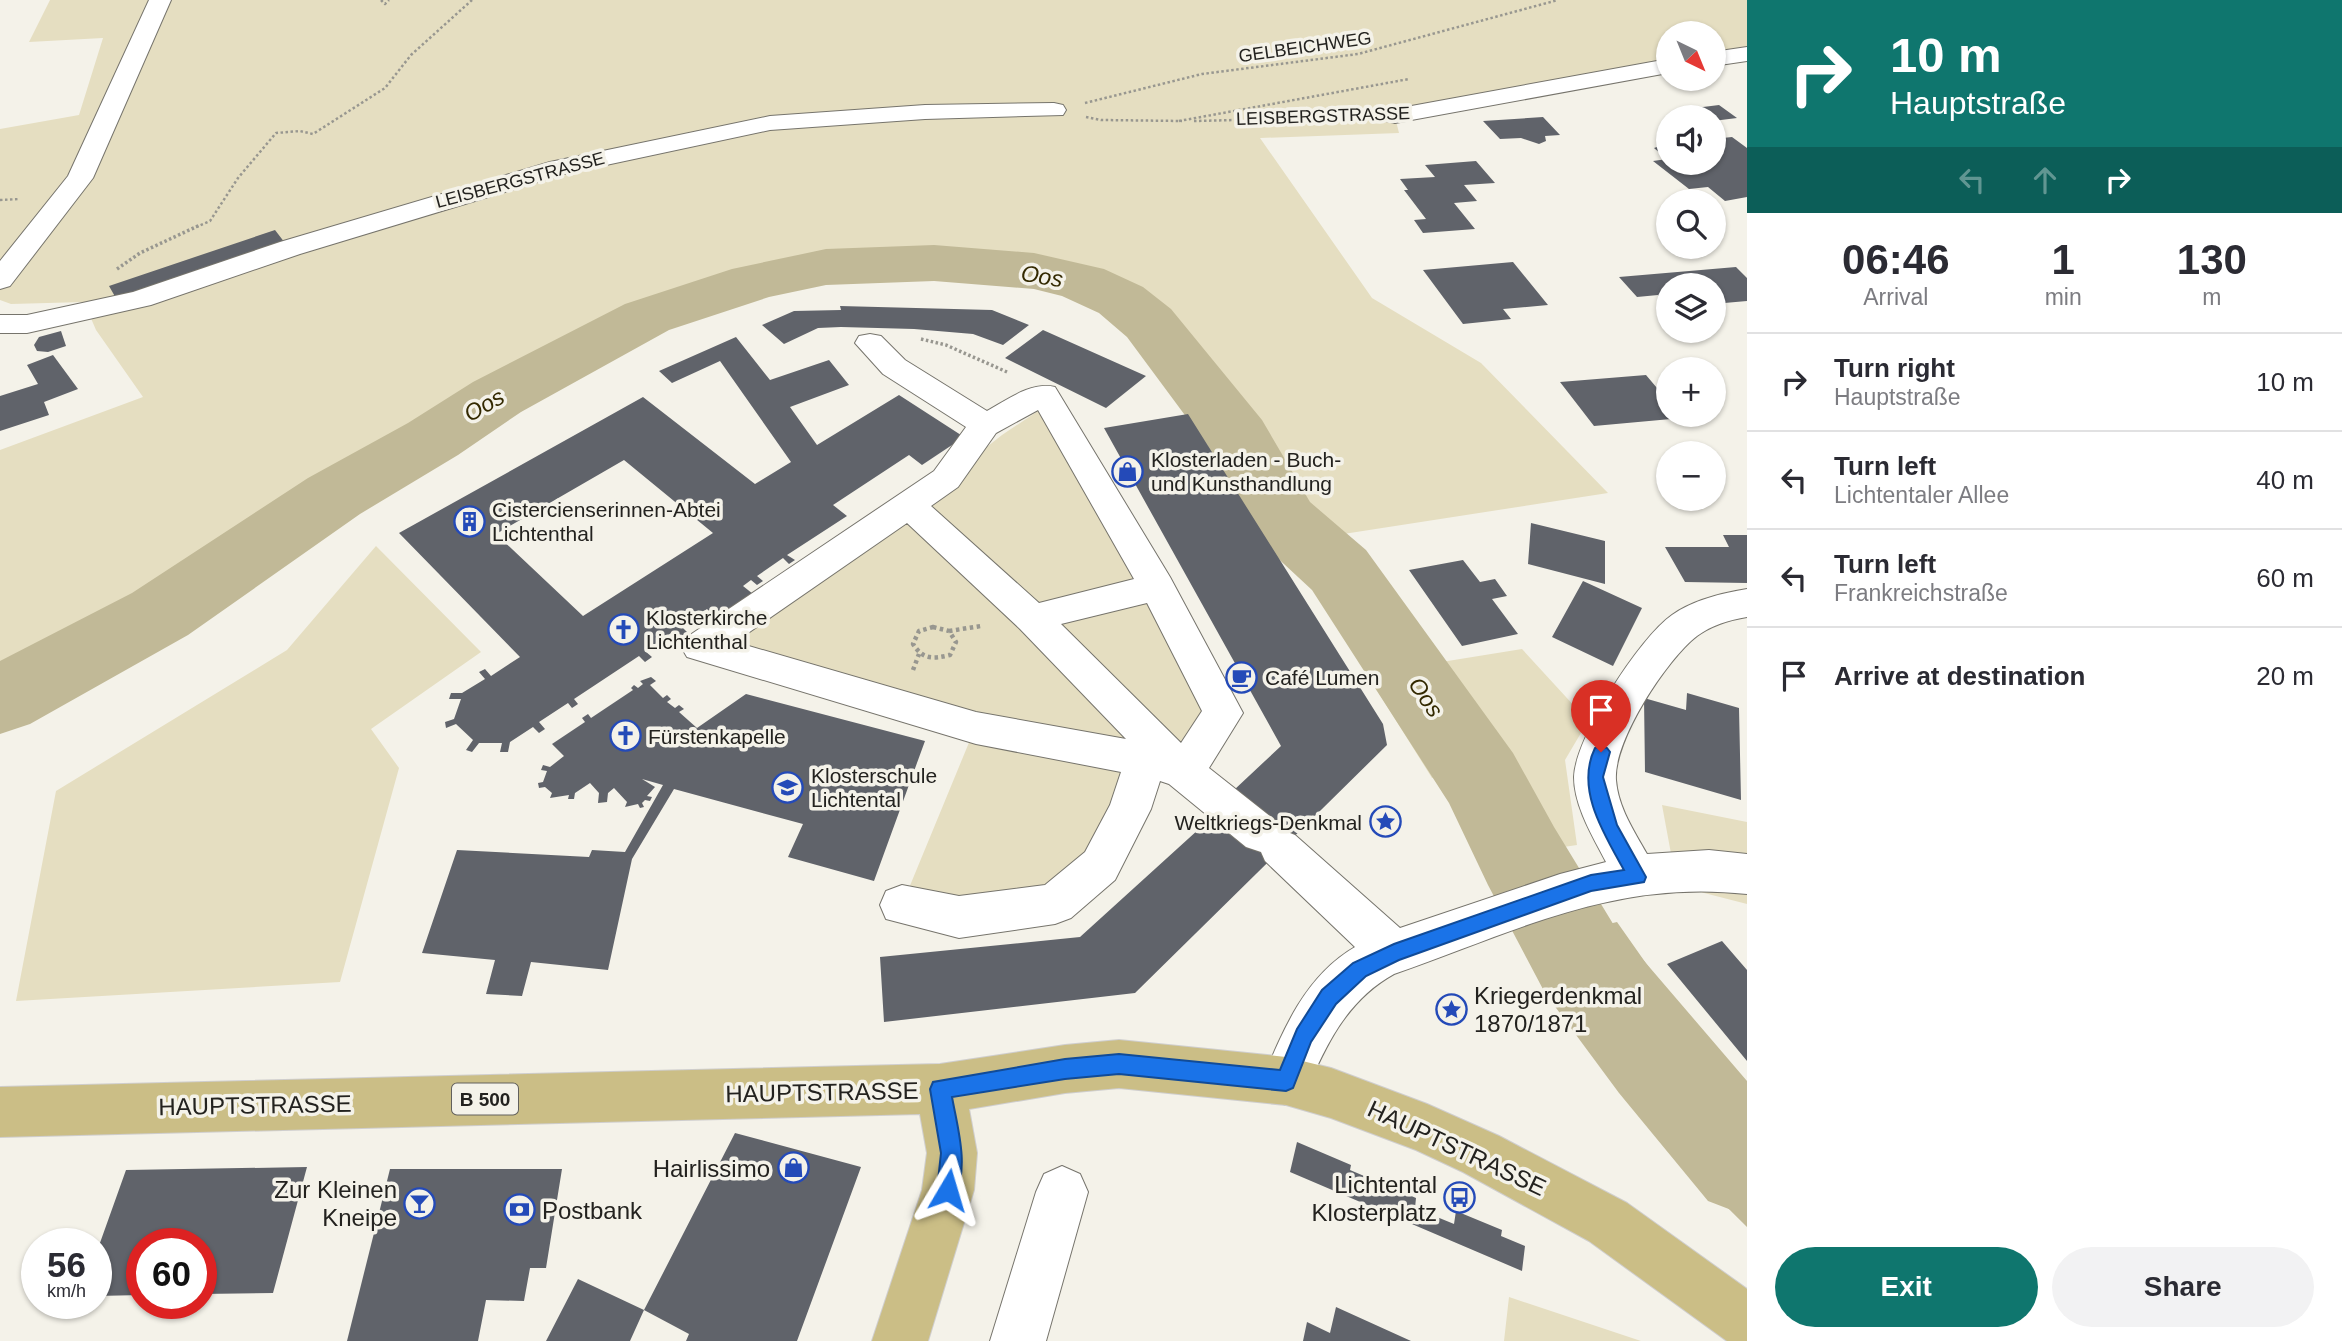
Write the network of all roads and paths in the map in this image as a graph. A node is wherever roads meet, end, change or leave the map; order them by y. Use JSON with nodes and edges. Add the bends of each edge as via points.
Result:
{"nodes":[{"id":1,"x":160,"y":0,"type":"edge"},
{"id":2,"x":381,"y":0,"type":"edge"},
{"id":3,"x":389,"y":0,"type":"edge"},
{"id":4,"x":472,"y":0,"type":"edge"},
{"id":5,"x":1558,"y":0,"type":"edge"},
{"id":6,"x":1747,"y":54,"type":"edge"},
{"id":7,"x":1726,"y":57,"type":"edge"},
{"id":8,"x":1656,"y":68,"type":"edge"},
{"id":9,"x":1054,"y":110,"type":"joint"},
{"id":10,"x":1395,"y":116,"type":"joint"},
{"id":11,"x":1101,"y":120,"type":"dead end"},
{"id":12,"x":110,"y":275,"type":"dead end"},
{"id":13,"x":0,"y":280,"type":"edge"},
{"id":14,"x":0,"y":324,"type":"edge"},
{"id":15,"x":870,"y":343,"type":"joint"},
{"id":16,"x":1044,"y":394,"type":"junction"},
{"id":17,"x":985,"y":425,"type":"junction"},
{"id":18,"x":909,"y":505,"type":"junction"},
{"id":19,"x":1157,"y":587,"type":"junction"},
{"id":20,"x":1747,"y":603,"type":"edge"},
{"id":21,"x":1033,"y":619,"type":"junction"},
{"id":22,"x":913,"y":643,"type":"joint"},
{"id":23,"x":1164,"y":765,"type":"junction"},
{"id":24,"x":1747,"y":874,"type":"edge"},
{"id":25,"x":1637,"y":877,"type":"junction"},
{"id":26,"x":902,"y":905,"type":"dead end"},
{"id":27,"x":1394,"y":953,"type":"junction"},
{"id":28,"x":1286,"y":1081,"type":"junction"},
{"id":29,"x":940,"y":1089,"type":"junction"},
{"id":30,"x":0,"y":1112,"type":"edge"},
{"id":31,"x":1062,"y":1192,"type":"dead end"},
{"id":32,"x":1747,"y":1322,"type":"edge"},
{"id":33,"x":900,"y":1341,"type":"edge"},
{"id":34,"x":1018,"y":1341,"type":"edge"}],
"edges":[{"from":1,"to":13,"type":"street","via":[[80,178]]},
{"from":2,"to":3,"type":"path","via":[[385,4]]},
{"from":4,"to":12,"type":"path","via":[[411,55],[385,88],[313,134],[276,133],[210,220],[140,253]]},
{"from":5,"to":9,"type":"path","name":"GELBEICHWEG","via":[[1358,54],[1202,74]]},
{"from":6,"to":7,"type":"street"},
{"from":8,"to":10,"type":"street","name":"LEISBERGSTRASSE"},
{"from":9,"to":14,"type":"street","name":"LEISBERGSTRASSE","via":[[925,112],[770,123],[559,167],[290,248],[141,299],[27,324]]},
{"from":10,"to":11,"type":"path","name":"LEISBERGSTRASSE"},
{"from":15,"to":16,"type":"path","via":[[916,338],[946,345]]},
{"from":15,"to":17,"type":"street","via":[[894,367]]},
{"from":16,"to":17,"type":"street"},
{"from":16,"to":19,"type":"street"},
{"from":17,"to":18,"type":"street","via":[[946,479]]},
{"from":18,"to":21,"type":"street"},
{"from":18,"to":23,"type":"street","via":[[700,647],[976,728]]},
{"from":19,"to":21,"type":"street"},
{"from":19,"to":23,"type":"street","via":[[1223,713],[1197,753]]},
{"from":20,"to":25,"type":"street","via":[[1724,606],[1679,630],[1608,728],[1594,777],[1609,827]]},
{"from":21,"to":23,"type":"street"},
{"from":22,"to":22,"type":"path","via":[[919,631],[933,627],[949,631],[956,642],[950,655],[933,659],[919,654]]},
{"from":23,"to":26,"type":"street","via":[[1130,809],[1100,866],[1055,904],[959,917]]},
{"from":23,"to":27,"type":"street","via":[[1270,841]]},
{"from":24,"to":25,"type":"street","via":[[1691,868]]},
{"from":25,"to":27,"type":"street","via":[[1591,883]]},
{"from":27,"to":28,"type":"street","via":[[1360,970],[1329,997],[1304,1036]]},
{"from":28,"to":29,"type":"main road","name":"HAUPTSTRASSE","via":[[1119,1064]]},
{"from":28,"to":32,"type":"main road","name":"HAUPTSTRASSE","via":[[1331,1093],[1481,1154],[1608,1222]]},
{"from":29,"to":30,"type":"main road","name":"HAUPTSTRASSE","number":"B 500"},
{"from":29,"to":33,"type":"main road","via":[[952,1153],[948,1190]]},
{"from":31,"to":34,"type":"street"}]}
